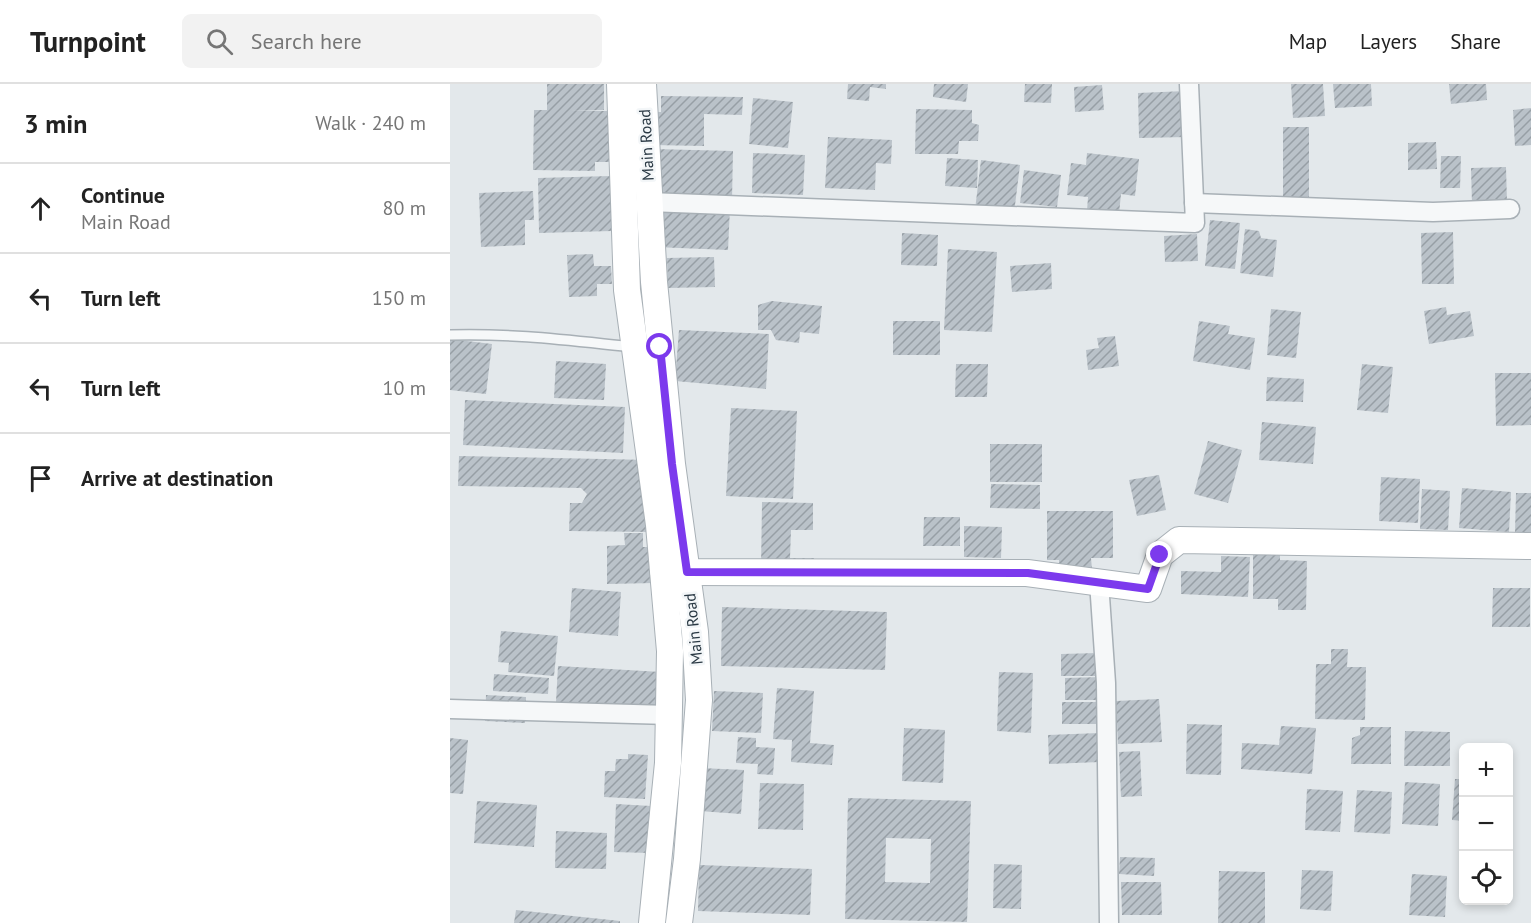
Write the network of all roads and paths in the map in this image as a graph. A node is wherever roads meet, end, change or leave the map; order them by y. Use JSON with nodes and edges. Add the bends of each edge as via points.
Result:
{"nodes":[{"id":1,"x":620,"y":84,"type":"edge"},
{"id":2,"x":643,"y":84,"type":"edge"},
{"id":3,"x":1189,"y":84,"type":"edge"},
{"id":4,"x":649,"y":202,"type":"junction"},
{"id":5,"x":1194,"y":203,"type":"junction"},
{"id":6,"x":1509,"y":209,"type":"dead end"},
{"id":7,"x":450,"y":335,"type":"edge"},
{"id":8,"x":648,"y":347,"type":"junction"},
{"id":9,"x":1531,"y":546,"type":"edge"},
{"id":10,"x":675,"y":571,"type":"junction"},
{"id":11,"x":1099,"y":582,"type":"junction"},
{"id":12,"x":450,"y":709,"type":"edge"},
{"id":13,"x":669,"y":715,"type":"junction"},
{"id":14,"x":652,"y":923,"type":"edge"},
{"id":15,"x":679,"y":923,"type":"edge"},
{"id":16,"x":1109,"y":923,"type":"edge"}],
"edges":[{"from":1,"to":8,"type":"main road","name":"Main Road","via":[[627,290]]},
{"from":2,"to":4,"type":"main road","name":"Main Road"},
{"from":3,"to":5,"type":"street"},
{"from":4,"to":5,"type":"street","via":[[1195,223]]},
{"from":4,"to":8,"type":"main road","name":"Main Road","via":[[654,282]]},
{"from":5,"to":6,"type":"street","via":[[1433,212]]},
{"from":7,"to":8,"type":"lane"},
{"from":8,"to":10,"type":"main road","name":"Main Road","via":[[659,525]]},
{"from":9,"to":11,"type":"main road","via":[[1179,540],[1160,555],[1148,589]]},
{"from":10,"to":11,"type":"main road","via":[[1028,573]]},
{"from":10,"to":13,"type":"main road","name":"Main Road"},
{"from":10,"to":15,"type":"main road","name":"Main Road","via":[[695,632],[699,700]]},
{"from":11,"to":16,"type":"street","via":[[1106,683]]},
{"from":12,"to":13,"type":"street"},
{"from":13,"to":14,"type":"main road","name":"Main Road"}]}
